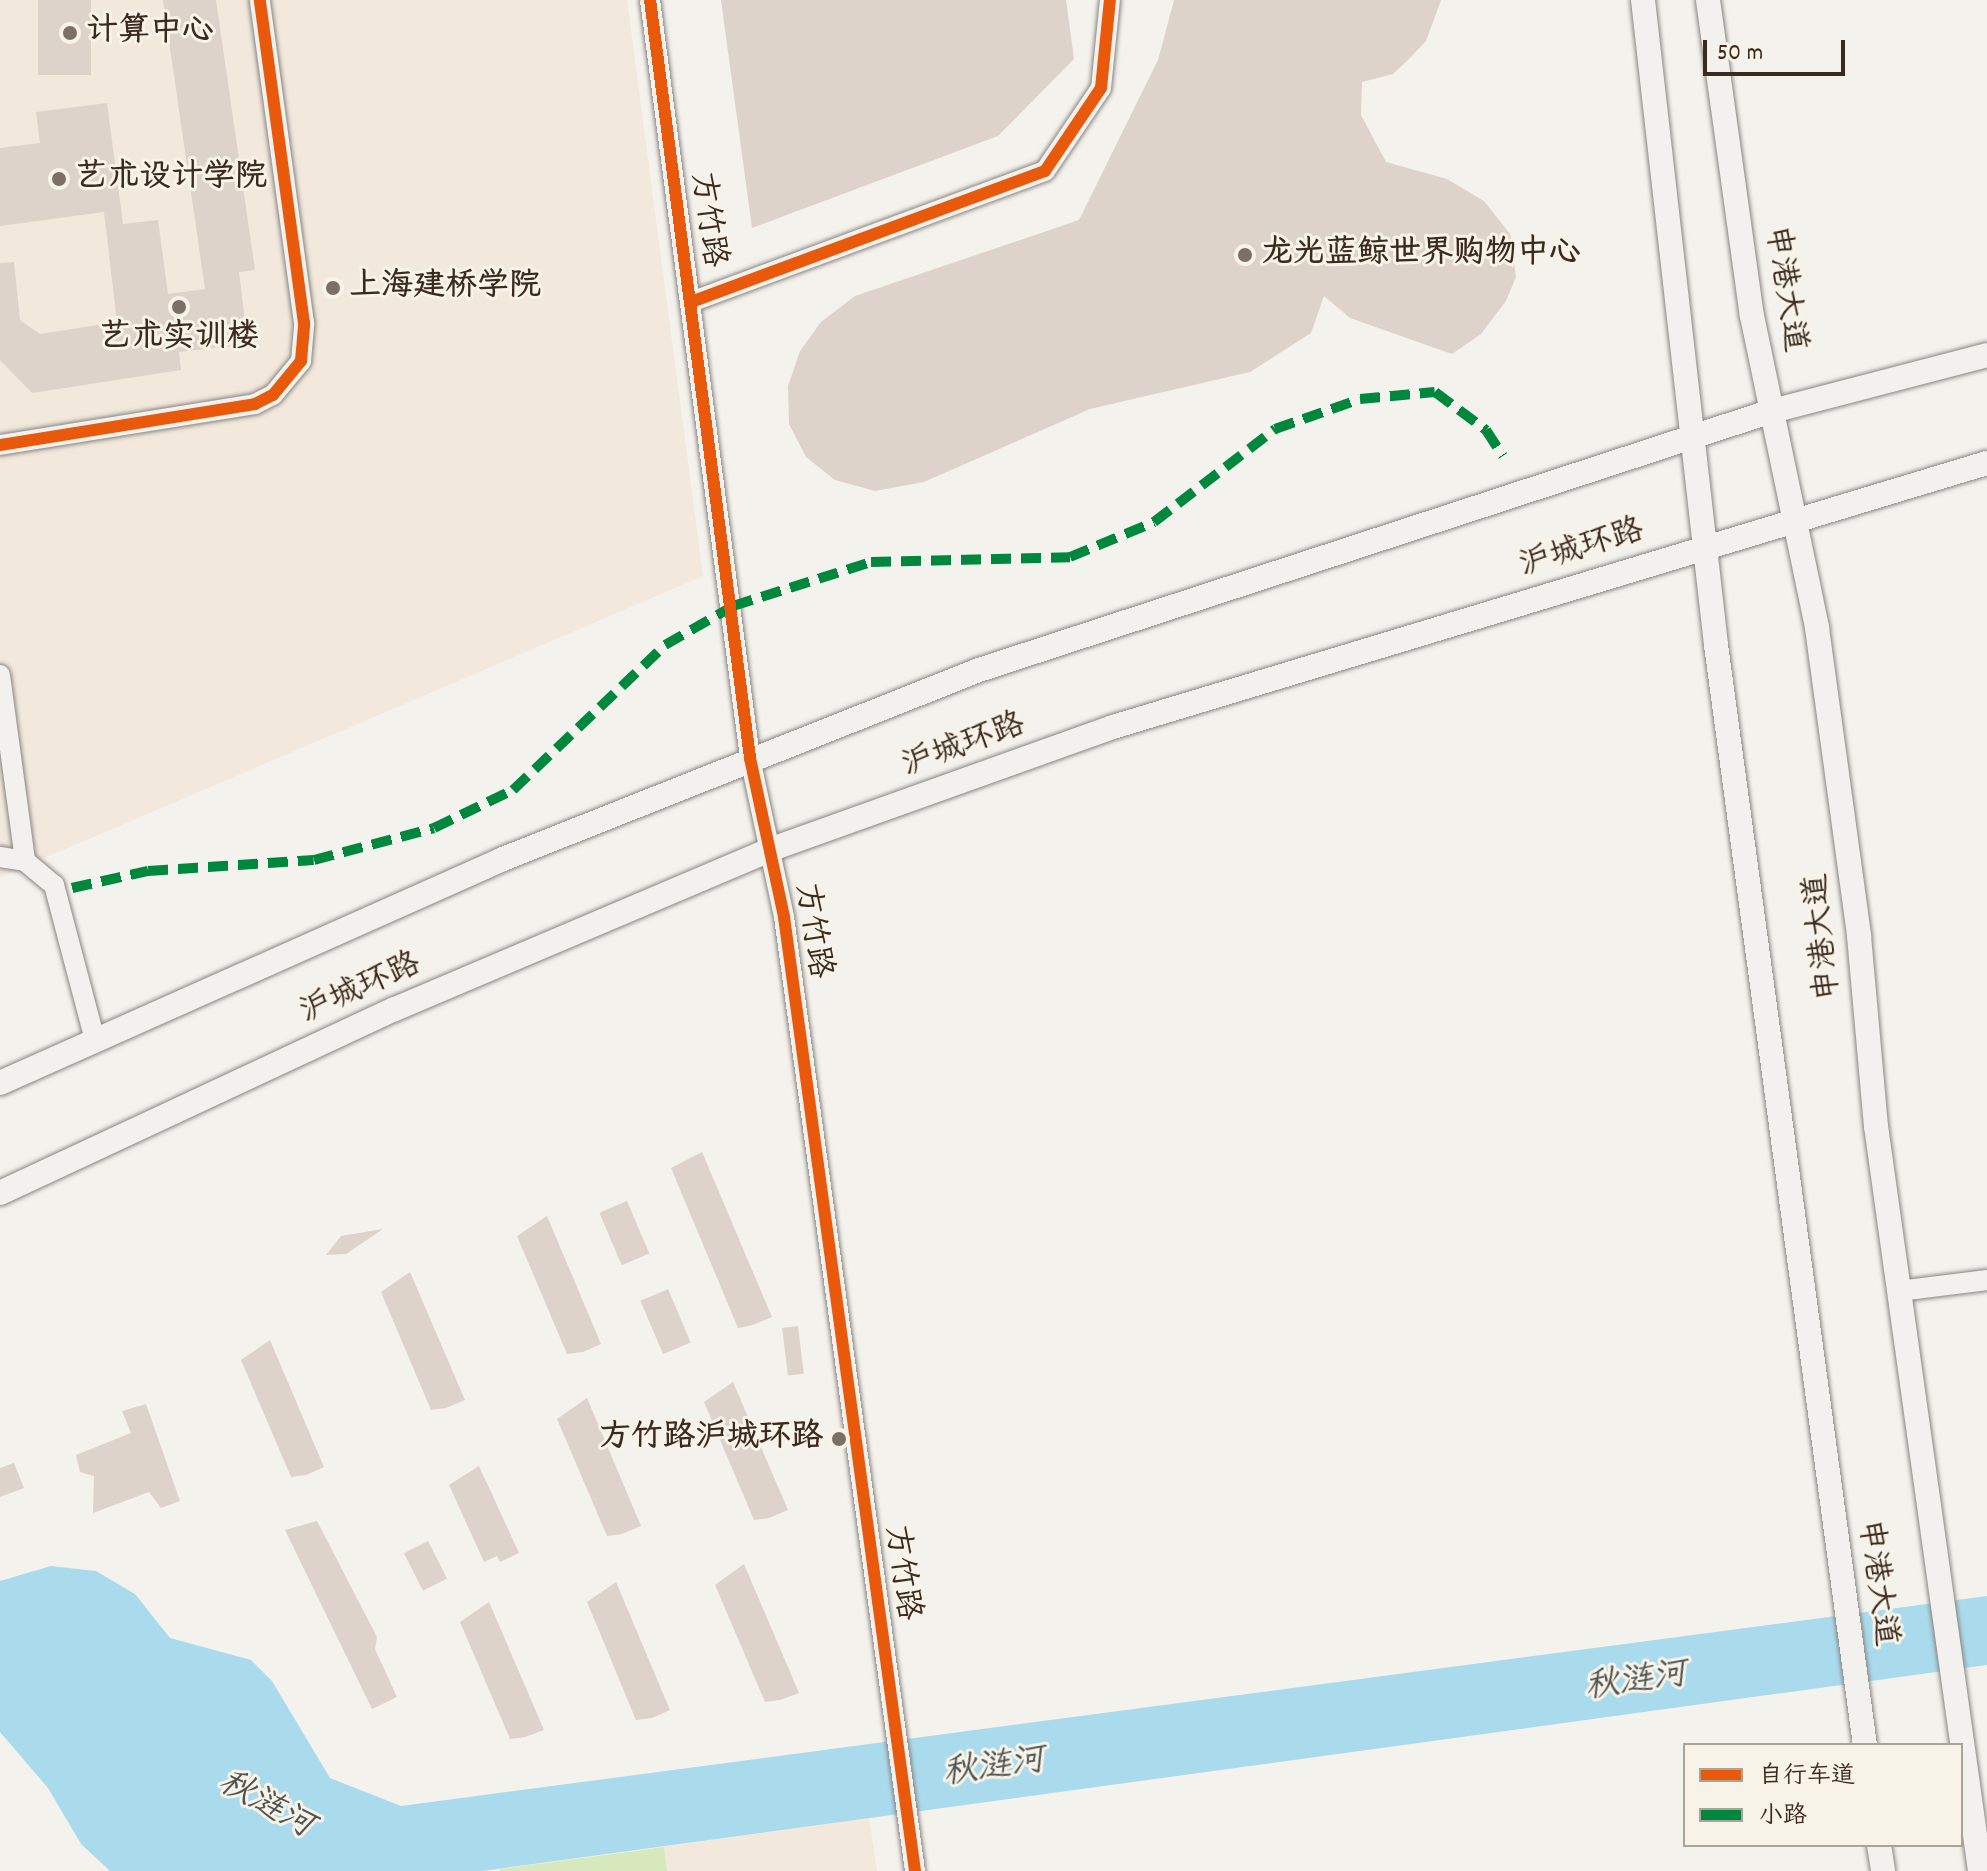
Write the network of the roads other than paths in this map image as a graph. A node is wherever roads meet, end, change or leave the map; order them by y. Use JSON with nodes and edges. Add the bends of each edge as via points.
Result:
{"nodes":[{"id":1,"x":260,"y":0,"type":"edge"},
{"id":2,"x":650,"y":0,"type":"edge"},
{"id":3,"x":1110,"y":0,"type":"edge"},
{"id":4,"x":1643,"y":0,"type":"edge"},
{"id":5,"x":1708,"y":0,"type":"edge"},
{"id":6,"x":691,"y":302,"type":"junction"},
{"id":7,"x":1987,"y":355,"type":"edge"},
{"id":8,"x":1772,"y":411,"type":"junction"},
{"id":9,"x":1693,"y":437,"type":"junction"},
{"id":10,"x":0,"y":445,"type":"edge"},
{"id":11,"x":1987,"y":463,"type":"edge"},
{"id":12,"x":1795,"y":518,"type":"junction"},
{"id":13,"x":1705,"y":545,"type":"junction"},
{"id":14,"x":0,"y":675,"type":"edge"},
{"id":15,"x":750,"y":758,"type":"junction"},
{"id":16,"x":772,"y":849,"type":"junction"},
{"id":17,"x":0,"y":857,"type":"edge"},
{"id":18,"x":25,"y":861,"type":"junction"},
{"id":19,"x":94,"y":1036,"type":"junction"},
{"id":20,"x":0,"y":1083,"type":"edge"},
{"id":21,"x":0,"y":1193,"type":"edge"},
{"id":22,"x":1987,"y":1280,"type":"edge"},
{"id":23,"x":1899,"y":1291,"type":"junction"},
{"id":24,"x":1865,"y":1743,"type":"edge"},
{"id":25,"x":1963,"y":1743,"type":"edge"},
{"id":26,"x":1963,"y":1744,"type":"edge"},
{"id":27,"x":1879,"y":1847,"type":"edge"},
{"id":28,"x":915,"y":1871,"type":"edge"},
{"id":29,"x":1883,"y":1871,"type":"edge"},
{"id":30,"x":1980,"y":1871,"type":"edge"}],
"edges":[{"from":1,"to":10,"type":"street","via":[[304,323],[301,361],[273,395],[255,404]]},
{"from":2,"to":6,"type":"street","name":"方竹路"},
{"from":3,"to":6,"type":"street","via":[[1101,88],[1045,171]]},
{"from":4,"to":9,"type":"main road","name":"申港大道"},
{"from":5,"to":8,"type":"main road","name":"申港大道"},
{"from":6,"to":15,"type":"street","name":"方竹路"},
{"from":7,"to":8,"type":"main road","name":"沪城环路"},
{"from":8,"to":9,"type":"main road","name":"沪城环路"},
{"from":8,"to":12,"type":"main road","name":"申港大道"},
{"from":9,"to":13,"type":"main road","name":"申港大道"},
{"from":9,"to":15,"type":"main road","name":"沪城环路","via":[[1170,605]]},
{"from":11,"to":12,"type":"main road","name":"沪城环路"},
{"from":12,"to":13,"type":"main road","name":"沪城环路"},
{"from":12,"to":23,"type":"main road","name":"申港大道","via":[[1859,936]]},
{"from":13,"to":16,"type":"main road","name":"沪城环路","via":[[1113,727]]},
{"from":13,"to":24,"type":"main road","name":"申港大道"},
{"from":14,"to":18,"type":"street"},
{"from":15,"to":16,"type":"street","name":"方竹路"},
{"from":15,"to":19,"type":"main road","name":"沪城环路"},
{"from":16,"to":21,"type":"main road","name":"沪城环路","via":[[395,1009]]},
{"from":16,"to":28,"type":"street","name":"方竹路"},
{"from":17,"to":18,"type":"street"},
{"from":18,"to":19,"type":"street","via":[[54,885],[63,904],[77,990]]},
{"from":19,"to":20,"type":"main road","name":"沪城环路"},
{"from":22,"to":23,"type":"street"},
{"from":23,"to":25,"type":"main road","name":"申港大道"},
{"from":26,"to":30,"type":"main road","name":"申港大道"},
{"from":27,"to":29,"type":"main road"}]}
